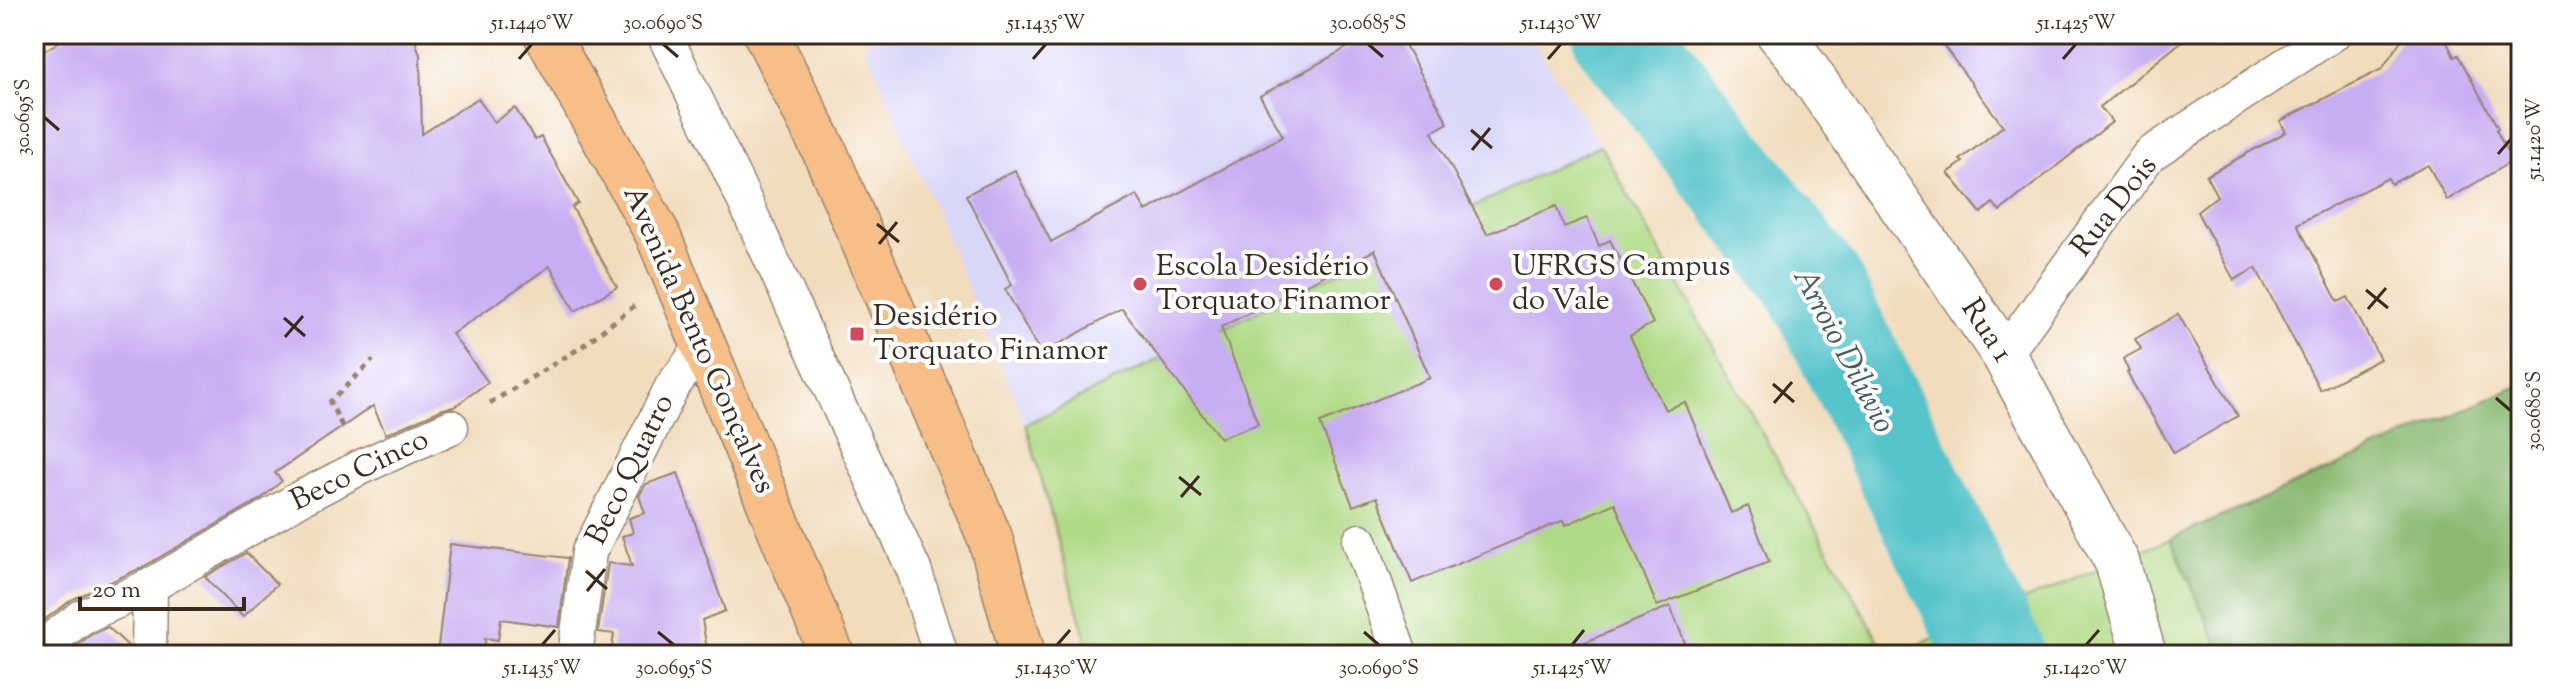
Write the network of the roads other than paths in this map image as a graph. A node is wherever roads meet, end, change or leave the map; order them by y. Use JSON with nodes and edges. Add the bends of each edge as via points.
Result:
{"nodes":[{"id":1,"x":546,"y":34,"type":"edge"},
{"id":2,"x":664,"y":34,"type":"edge"},
{"id":3,"x":766,"y":34,"type":"edge"},
{"id":4,"x":1779,"y":34,"type":"edge"},
{"id":5,"x":2333,"y":34,"type":"edge"},
{"id":6,"x":705,"y":343,"type":"junction"},
{"id":7,"x":2004,"y":355,"type":"junction"},
{"id":8,"x":451,"y":427,"type":"road end"},
{"id":9,"x":1360,"y":541,"type":"dead end"},
{"id":10,"x":150,"y":586,"type":"junction"},
{"id":11,"x":34,"y":652,"type":"edge"},
{"id":12,"x":149,"y":655,"type":"edge"},
{"id":13,"x":575,"y":655,"type":"edge"},
{"id":14,"x":832,"y":655,"type":"edge"},
{"id":15,"x":941,"y":655,"type":"edge"},
{"id":16,"x":1023,"y":655,"type":"edge"},
{"id":17,"x":1400,"y":655,"type":"edge"},
{"id":18,"x":2144,"y":655,"type":"edge"}],
"edges":[{"from":1,"to":6,"type":"main road","name":"Avenida Bento Gonçalves","via":[[657,233]]},
{"from":2,"to":15,"type":"lane","via":[[914,570]]},
{"from":3,"to":16,"type":"main road","via":[[825,152],[990,538]]},
{"from":4,"to":7,"type":"street","name":"Rua 1"},
{"from":5,"to":7,"type":"lane","name":"Rua Dois","via":[[2149,155]]},
{"from":6,"to":13,"type":"lane","name":"Beco Quatro","via":[[672,387],[589,552]]},
{"from":6,"to":14,"type":"main road","name":"Avenida Bento Gonçalves"},
{"from":7,"to":18,"type":"street","name":"Rua 1","via":[[2117,562]]},
{"from":8,"to":10,"type":"lane","name":"Beco Cinco","via":[[301,498]]},
{"from":9,"to":17,"type":"lane"},
{"from":10,"to":11,"type":"lane","name":"Beco Cinco","via":[[82,617]]},
{"from":10,"to":12,"type":"lane"}]}
